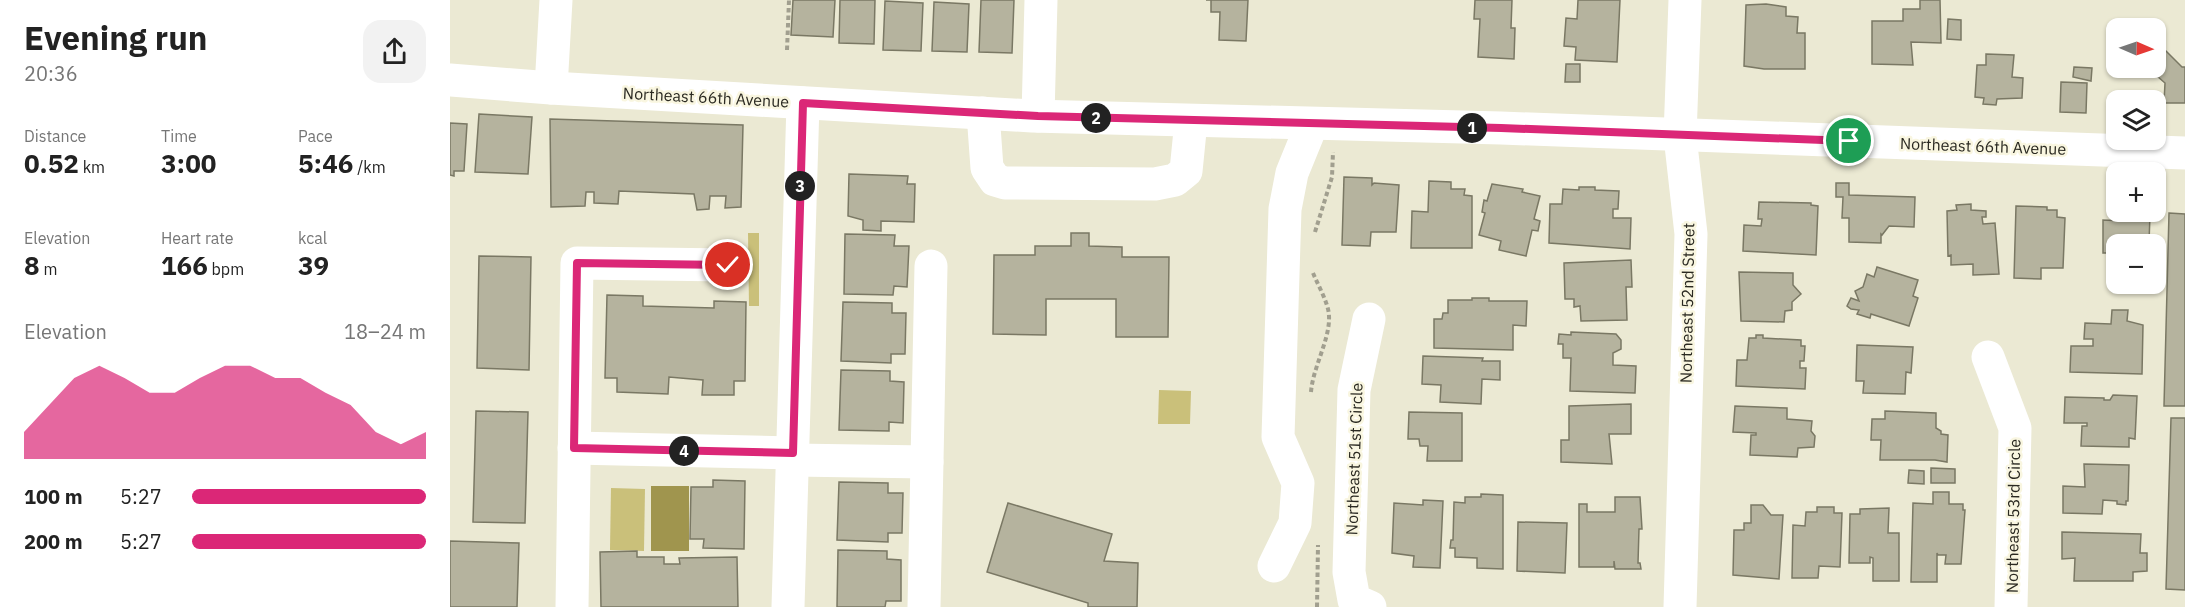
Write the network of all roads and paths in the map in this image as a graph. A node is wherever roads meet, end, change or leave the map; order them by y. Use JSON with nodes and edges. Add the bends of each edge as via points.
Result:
{"nodes":[{"id":1,"x":556,"y":0,"type":"edge"},
{"id":2,"x":789,"y":0,"type":"edge"},
{"id":3,"x":1041,"y":0,"type":"edge"},
{"id":4,"x":1685,"y":0,"type":"edge"},
{"id":5,"x":787,"y":50,"type":"dead end"},
{"id":6,"x":450,"y":80,"type":"edge"},
{"id":7,"x":551,"y":88,"type":"junction"},
{"id":8,"x":803,"y":103,"type":"junction"},
{"id":9,"x":983,"y":113,"type":"junction"},
{"id":10,"x":1038,"y":116,"type":"junction"},
{"id":11,"x":1191,"y":120,"type":"junction"},
{"id":12,"x":1312,"y":124,"type":"junction"},
{"id":13,"x":1680,"y":136,"type":"junction"},
{"id":14,"x":1334,"y":148,"type":"dead end"},
{"id":15,"x":2185,"y":153,"type":"edge"},
{"id":16,"x":1314,"y":235,"type":"dead end"},
{"id":17,"x":728,"y":265,"type":"dead end"},
{"id":18,"x":931,"y":266,"type":"dead end"},
{"id":19,"x":1311,"y":266,"type":"dead end"},
{"id":20,"x":1369,"y":319,"type":"dead end"},
{"id":21,"x":1988,"y":357,"type":"dead end"},
{"id":22,"x":1310,"y":396,"type":"dead end"},
{"id":23,"x":574,"y":448,"type":"junction"},
{"id":24,"x":793,"y":456,"type":"junction"},
{"id":25,"x":927,"y":462,"type":"junction"},
{"id":26,"x":1318,"y":536,"type":"dead end"},
{"id":27,"x":1274,"y":566,"type":"dead end"},
{"id":28,"x":1362,"y":604,"type":"edge"},
{"id":29,"x":572,"y":607,"type":"edge"},
{"id":30,"x":788,"y":607,"type":"edge"},
{"id":31,"x":924,"y":607,"type":"edge"},
{"id":32,"x":1317,"y":607,"type":"edge"},
{"id":33,"x":1680,"y":607,"type":"edge"},
{"id":34,"x":2011,"y":607,"type":"edge"}],
"edges":[{"from":1,"to":7,"type":"street"},
{"from":2,"to":5,"type":"path"},
{"from":3,"to":10,"type":"street"},
{"from":4,"to":13,"type":"street","name":"Northeast 52nd Street"},
{"from":6,"to":7,"type":"street","name":"Northeast 66th Avenue"},
{"from":7,"to":8,"type":"street","name":"Northeast 66th Avenue"},
{"from":8,"to":9,"type":"street","name":"Northeast 66th Avenue"},
{"from":8,"to":24,"type":"street"},
{"from":9,"to":10,"type":"street","name":"Northeast 66th Avenue"},
{"from":9,"to":11,"type":"street","via":[[987,168],[994,180],[1005,183],[1155,184],[1175,180],[1186,171]]},
{"from":10,"to":11,"type":"street","name":"Northeast 66th Avenue"},
{"from":11,"to":12,"type":"street","name":"Northeast 66th Avenue"},
{"from":12,"to":13,"type":"street","name":"Northeast 66th Avenue"},
{"from":12,"to":27,"type":"street","via":[[1292,173],[1285,209],[1278,438],[1298,483],[1295,523]]},
{"from":13,"to":15,"type":"street","name":"Northeast 66th Avenue"},
{"from":13,"to":33,"type":"street","name":"Northeast 52nd Street","via":[[1691,234]]},
{"from":14,"to":16,"type":"path","via":[[1332,177]]},
{"from":17,"to":23,"type":"street","via":[[577,263]]},
{"from":18,"to":25,"type":"street"},
{"from":19,"to":22,"type":"path","via":[[1328,310],[1328,334],[1312,374]]},
{"from":20,"to":28,"type":"street","name":"Northeast 51st Circle","via":[[1354,390],[1349,572]]},
{"from":21,"to":34,"type":"street","name":"Northeast 53rd Circle","via":[[2015,428]]},
{"from":23,"to":24,"type":"street"},
{"from":23,"to":29,"type":"street"},
{"from":24,"to":25,"type":"street"},
{"from":24,"to":30,"type":"street"},
{"from":25,"to":31,"type":"street"},
{"from":26,"to":32,"type":"path"}]}
